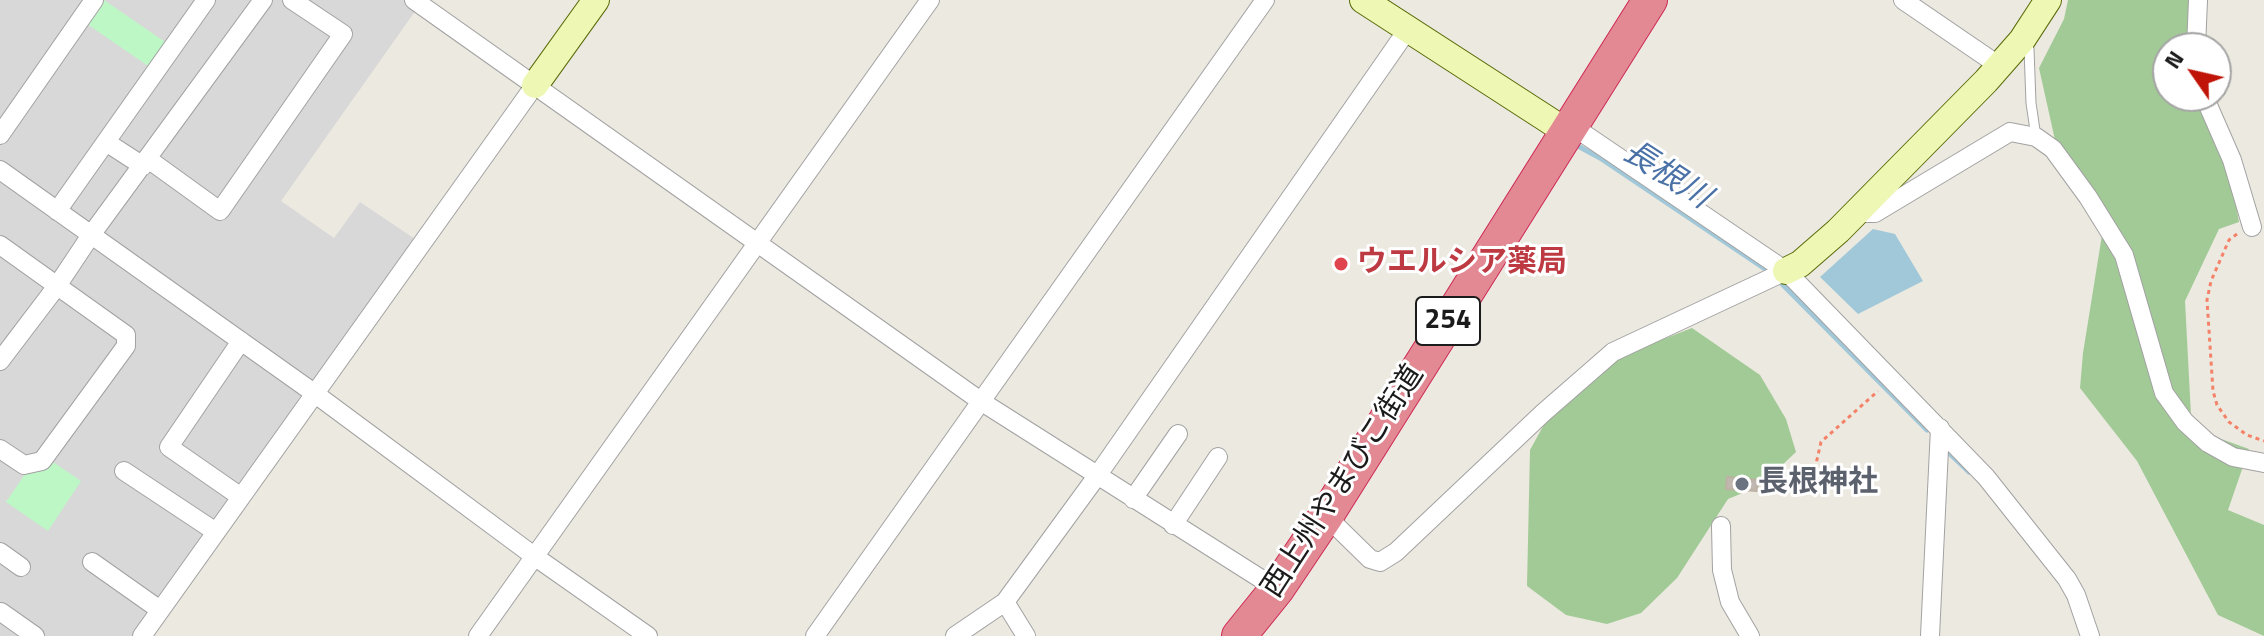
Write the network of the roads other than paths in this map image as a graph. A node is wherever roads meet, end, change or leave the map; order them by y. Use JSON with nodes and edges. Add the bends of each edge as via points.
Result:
{"nodes":[{"id":1,"x":206,"y":0,"type":"edge"},
{"id":2,"x":263,"y":0,"type":"edge"},
{"id":3,"x":292,"y":0,"type":"edge"},
{"id":4,"x":414,"y":0,"type":"edge"},
{"id":5,"x":596,"y":0,"type":"edge"},
{"id":6,"x":930,"y":0,"type":"edge"},
{"id":7,"x":1265,"y":0,"type":"edge"},
{"id":8,"x":1363,"y":0,"type":"edge"},
{"id":9,"x":1650,"y":0,"type":"edge"},
{"id":10,"x":1903,"y":0,"type":"edge"},
{"id":11,"x":2048,"y":0,"type":"edge"},
{"id":12,"x":2198,"y":0,"type":"edge"},
{"id":13,"x":88,"y":2,"type":"edge"},
{"id":14,"x":1408,"y":29,"type":"junction"},
{"id":15,"x":2197,"y":32,"type":"edge"},
{"id":16,"x":2022,"y":40,"type":"junction"},
{"id":17,"x":1998,"y":65,"type":"junction"},
{"id":18,"x":535,"y":85,"type":"junction"},
{"id":19,"x":2211,"y":112,"type":"edge"},
{"id":20,"x":1569,"y":128,"type":"junction"},
{"id":21,"x":0,"y":135,"type":"edge"},
{"id":22,"x":2036,"y":137,"type":"junction"},
{"id":23,"x":106,"y":142,"type":"junction"},
{"id":24,"x":146,"y":162,"type":"junction"},
{"id":25,"x":0,"y":170,"type":"edge"},
{"id":26,"x":57,"y":211,"type":"junction"},
{"id":27,"x":1855,"y":213,"type":"junction"},
{"id":28,"x":2252,"y":227,"type":"road end"},
{"id":29,"x":91,"y":235,"type":"junction"},
{"id":30,"x":758,"y":244,"type":"junction"},
{"id":31,"x":0,"y":245,"type":"edge"},
{"id":32,"x":1786,"y":271,"type":"junction"},
{"id":33,"x":57,"y":286,"type":"junction"},
{"id":34,"x":7,"y":338,"type":"edge"},
{"id":35,"x":241,"y":341,"type":"junction"},
{"id":36,"x":0,"y":361,"type":"edge"},
{"id":37,"x":314,"y":393,"type":"junction"},
{"id":38,"x":982,"y":402,"type":"junction"},
{"id":39,"x":1940,"y":428,"type":"junction"},
{"id":40,"x":1178,"y":434,"type":"dead end"},
{"id":41,"x":0,"y":449,"type":"edge"},
{"id":42,"x":1218,"y":457,"type":"dead end"},
{"id":43,"x":2264,"y":463,"type":"edge"},
{"id":44,"x":124,"y":471,"type":"dead end"},
{"id":45,"x":1097,"y":476,"type":"junction"},
{"id":46,"x":241,"y":497,"type":"junction"},
{"id":47,"x":1133,"y":499,"type":"junction"},
{"id":48,"x":1326,"y":516,"type":"junction"},
{"id":49,"x":1173,"y":525,"type":"junction"},
{"id":50,"x":1721,"y":526,"type":"dead end"},
{"id":51,"x":216,"y":532,"type":"junction"},
{"id":52,"x":0,"y":552,"type":"edge"},
{"id":53,"x":534,"y":556,"type":"junction"},
{"id":54,"x":92,"y":562,"type":"dead end"},
{"id":55,"x":21,"y":567,"type":"dead end"},
{"id":56,"x":1277,"y":589,"type":"junction"},
{"id":57,"x":1005,"y":602,"type":"junction"},
{"id":58,"x":160,"y":610,"type":"junction"},
{"id":59,"x":1,"y":612,"type":"edge"},
{"id":60,"x":35,"y":636,"type":"edge"},
{"id":61,"x":142,"y":636,"type":"edge"},
{"id":62,"x":478,"y":636,"type":"edge"},
{"id":63,"x":648,"y":636,"type":"edge"},
{"id":64,"x":815,"y":636,"type":"edge"},
{"id":65,"x":955,"y":636,"type":"edge"},
{"id":66,"x":1026,"y":636,"type":"edge"},
{"id":67,"x":1239,"y":636,"type":"edge"},
{"id":68,"x":1750,"y":636,"type":"edge"},
{"id":69,"x":1930,"y":636,"type":"edge"},
{"id":70,"x":2090,"y":636,"type":"edge"}],
"edges":[{"from":1,"to":23,"type":"street"},
{"from":2,"to":24,"type":"street"},
{"from":3,"to":24,"type":"street","via":[[343,34],[220,211]]},
{"from":4,"to":18,"type":"street"},
{"from":5,"to":18,"type":"street"},
{"from":6,"to":30,"type":"street"},
{"from":7,"to":38,"type":"street"},
{"from":8,"to":14,"type":"street"},
{"from":9,"to":20,"type":"highway","name":"西上州やまびこ街道","number":"254"},
{"from":10,"to":17,"type":"street"},
{"from":11,"to":16,"type":"street"},
{"from":12,"to":15,"type":"street"},
{"from":13,"to":21,"type":"street"},
{"from":14,"to":20,"type":"street"},
{"from":14,"to":45,"type":"street"},
{"from":16,"to":17,"type":"street"},
{"from":16,"to":22,"type":"lane","via":[[2029,49]]},
{"from":17,"to":27,"type":"street"},
{"from":18,"to":30,"type":"street"},
{"from":18,"to":37,"type":"street"},
{"from":19,"to":28,"type":"street"},
{"from":20,"to":32,"type":"street"},
{"from":20,"to":48,"type":"highway","name":"西上州やまびこ街道","number":"254"},
{"from":22,"to":27,"type":"street","via":[[2010,132],[1875,213]]},
{"from":22,"to":43,"type":"street","via":[[2062,161],[2124,255],[2164,393],[2208,443],[2233,457]]},
{"from":23,"to":24,"type":"street"},
{"from":23,"to":26,"type":"street"},
{"from":24,"to":29,"type":"street"},
{"from":25,"to":26,"type":"street"},
{"from":26,"to":29,"type":"street"},
{"from":27,"to":32,"type":"street"},
{"from":29,"to":33,"type":"street"},
{"from":29,"to":35,"type":"street"},
{"from":30,"to":38,"type":"street"},
{"from":30,"to":53,"type":"street"},
{"from":31,"to":33,"type":"street"},
{"from":32,"to":39,"type":"street"},
{"from":32,"to":48,"type":"street","via":[[1613,352],[1380,562],[1370,559]]},
{"from":33,"to":34,"type":"street"},
{"from":33,"to":41,"type":"street","via":[[126,335],[126,346],[42,461],[24,465]]},
{"from":34,"to":36,"type":"street"},
{"from":35,"to":37,"type":"street"},
{"from":35,"to":46,"type":"street","via":[[169,447]]},
{"from":37,"to":46,"type":"street"},
{"from":37,"to":53,"type":"street"},
{"from":38,"to":45,"type":"street"},
{"from":38,"to":64,"type":"street"},
{"from":39,"to":69,"type":"street"},
{"from":39,"to":70,"type":"street","via":[[2067,579]]},
{"from":40,"to":47,"type":"street"},
{"from":42,"to":49,"type":"street"},
{"from":44,"to":51,"type":"street"},
{"from":45,"to":47,"type":"street"},
{"from":45,"to":57,"type":"street"},
{"from":46,"to":51,"type":"street"},
{"from":47,"to":49,"type":"street"},
{"from":48,"to":56,"type":"highway","name":"西上州やまびこ街道","number":"254"},
{"from":49,"to":56,"type":"street"},
{"from":50,"to":68,"type":"street","via":[[1722,570],[1730,602]]},
{"from":51,"to":58,"type":"street"},
{"from":52,"to":55,"type":"street"},
{"from":53,"to":62,"type":"street"},
{"from":53,"to":63,"type":"street"},
{"from":54,"to":58,"type":"street"},
{"from":56,"to":67,"type":"highway","name":"西上州やまびこ街道","number":"254"},
{"from":57,"to":65,"type":"street"},
{"from":57,"to":66,"type":"street"},
{"from":58,"to":61,"type":"street"},
{"from":59,"to":60,"type":"street"}]}
